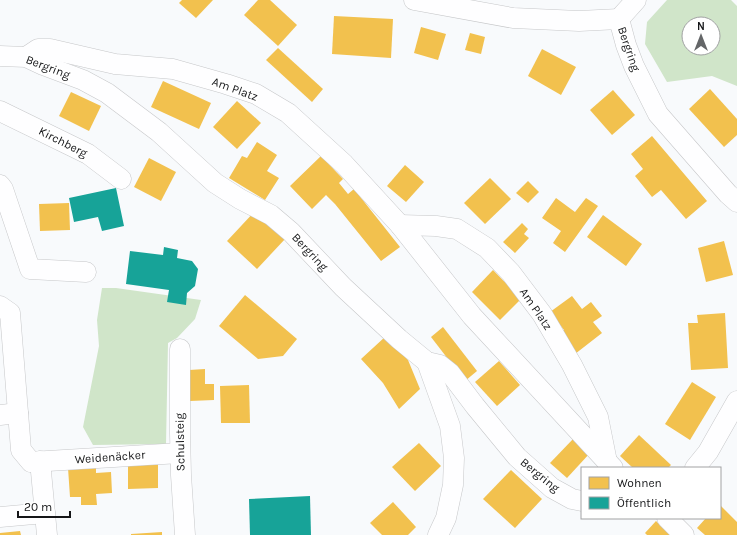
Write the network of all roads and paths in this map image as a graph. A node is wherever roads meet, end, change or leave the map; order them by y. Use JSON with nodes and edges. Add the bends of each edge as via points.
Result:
{"nodes":[{"id":1,"x":414,"y":0,"type":"edge"},
{"id":2,"x":636,"y":0,"type":"edge"},
{"id":3,"x":619,"y":19,"type":"junction"},
{"id":4,"x":0,"y":56,"type":"edge"},
{"id":5,"x":26,"y":57,"type":"junction"},
{"id":6,"x":0,"y":111,"type":"edge"},
{"id":7,"x":121,"y":179,"type":"dead end"},
{"id":8,"x":0,"y":185,"type":"edge"},
{"id":9,"x":737,"y":202,"type":"edge"},
{"id":10,"x":400,"y":225,"type":"junction"},
{"id":11,"x":86,"y":272,"type":"dead end"},
{"id":12,"x":0,"y":306,"type":"edge"},
{"id":13,"x":180,"y":349,"type":"dead end"},
{"id":14,"x":427,"y":362,"type":"junction"},
{"id":15,"x":737,"y":401,"type":"edge"},
{"id":16,"x":9,"y":414,"type":"edge"},
{"id":17,"x":180,"y":453,"type":"junction"},
{"id":18,"x":40,"y":461,"type":"junction"},
{"id":19,"x":610,"y":465,"type":"edge"},
{"id":20,"x":696,"y":467,"type":"edge"},
{"id":21,"x":581,"y":501,"type":"edge"},
{"id":22,"x":45,"y":513,"type":"junction"},
{"id":23,"x":0,"y":517,"type":"edge"},
{"id":24,"x":668,"y":519,"type":"edge"},
{"id":25,"x":47,"y":535,"type":"edge"},
{"id":26,"x":186,"y":535,"type":"edge"},
{"id":27,"x":438,"y":535,"type":"edge"},
{"id":28,"x":684,"y":535,"type":"edge"}],
"edges":[{"from":1,"to":3,"type":"street","name":"Bergring","via":[[514,18],[579,21]]},
{"from":2,"to":3,"type":"street"},
{"from":3,"to":9,"type":"street","name":"Bergring","via":[[634,66],[658,114]]},
{"from":4,"to":5,"type":"street","name":"Bergring"},
{"from":5,"to":10,"type":"street","name":"Am Platz","via":[[38,49],[50,49],[115,64],[173,69],[256,94],[288,113],[344,164]]},
{"from":5,"to":14,"type":"street","name":"Bergring","via":[[83,80],[107,93],[159,132],[215,183],[271,215],[291,232],[343,287]]},
{"from":6,"to":7,"type":"street","name":"Kirchberg","via":[[88,154]]},
{"from":8,"to":11,"type":"street","via":[[30,269]]},
{"from":10,"to":19,"type":"street","name":"Am Platz","via":[[472,316]]},
{"from":10,"to":19,"type":"street","name":"Am Platz","via":[[457,229],[487,248],[511,273],[542,314],[572,365],[598,417]]},
{"from":12,"to":16,"type":"street","name":"Weidenäcker","via":[[10,313]]},
{"from":13,"to":17,"type":"street","name":"Schulsteig"},
{"from":14,"to":21,"type":"street","name":"Bergring","via":[[440,365],[450,373],[517,457],[540,478],[552,488]]},
{"from":14,"to":27,"type":"street","via":[[450,426],[454,458],[453,485],[446,518]]},
{"from":15,"to":20,"type":"street","via":[[708,452]]},
{"from":16,"to":18,"type":"street","name":"Weidenäcker","via":[[22,450],[31,462]]},
{"from":17,"to":18,"type":"street","name":"Weidenäcker"},
{"from":17,"to":26,"type":"street","name":"Schulsteig"},
{"from":18,"to":22,"type":"street"},
{"from":22,"to":23,"type":"street"},
{"from":22,"to":25,"type":"street"},
{"from":24,"to":28,"type":"street"}]}
